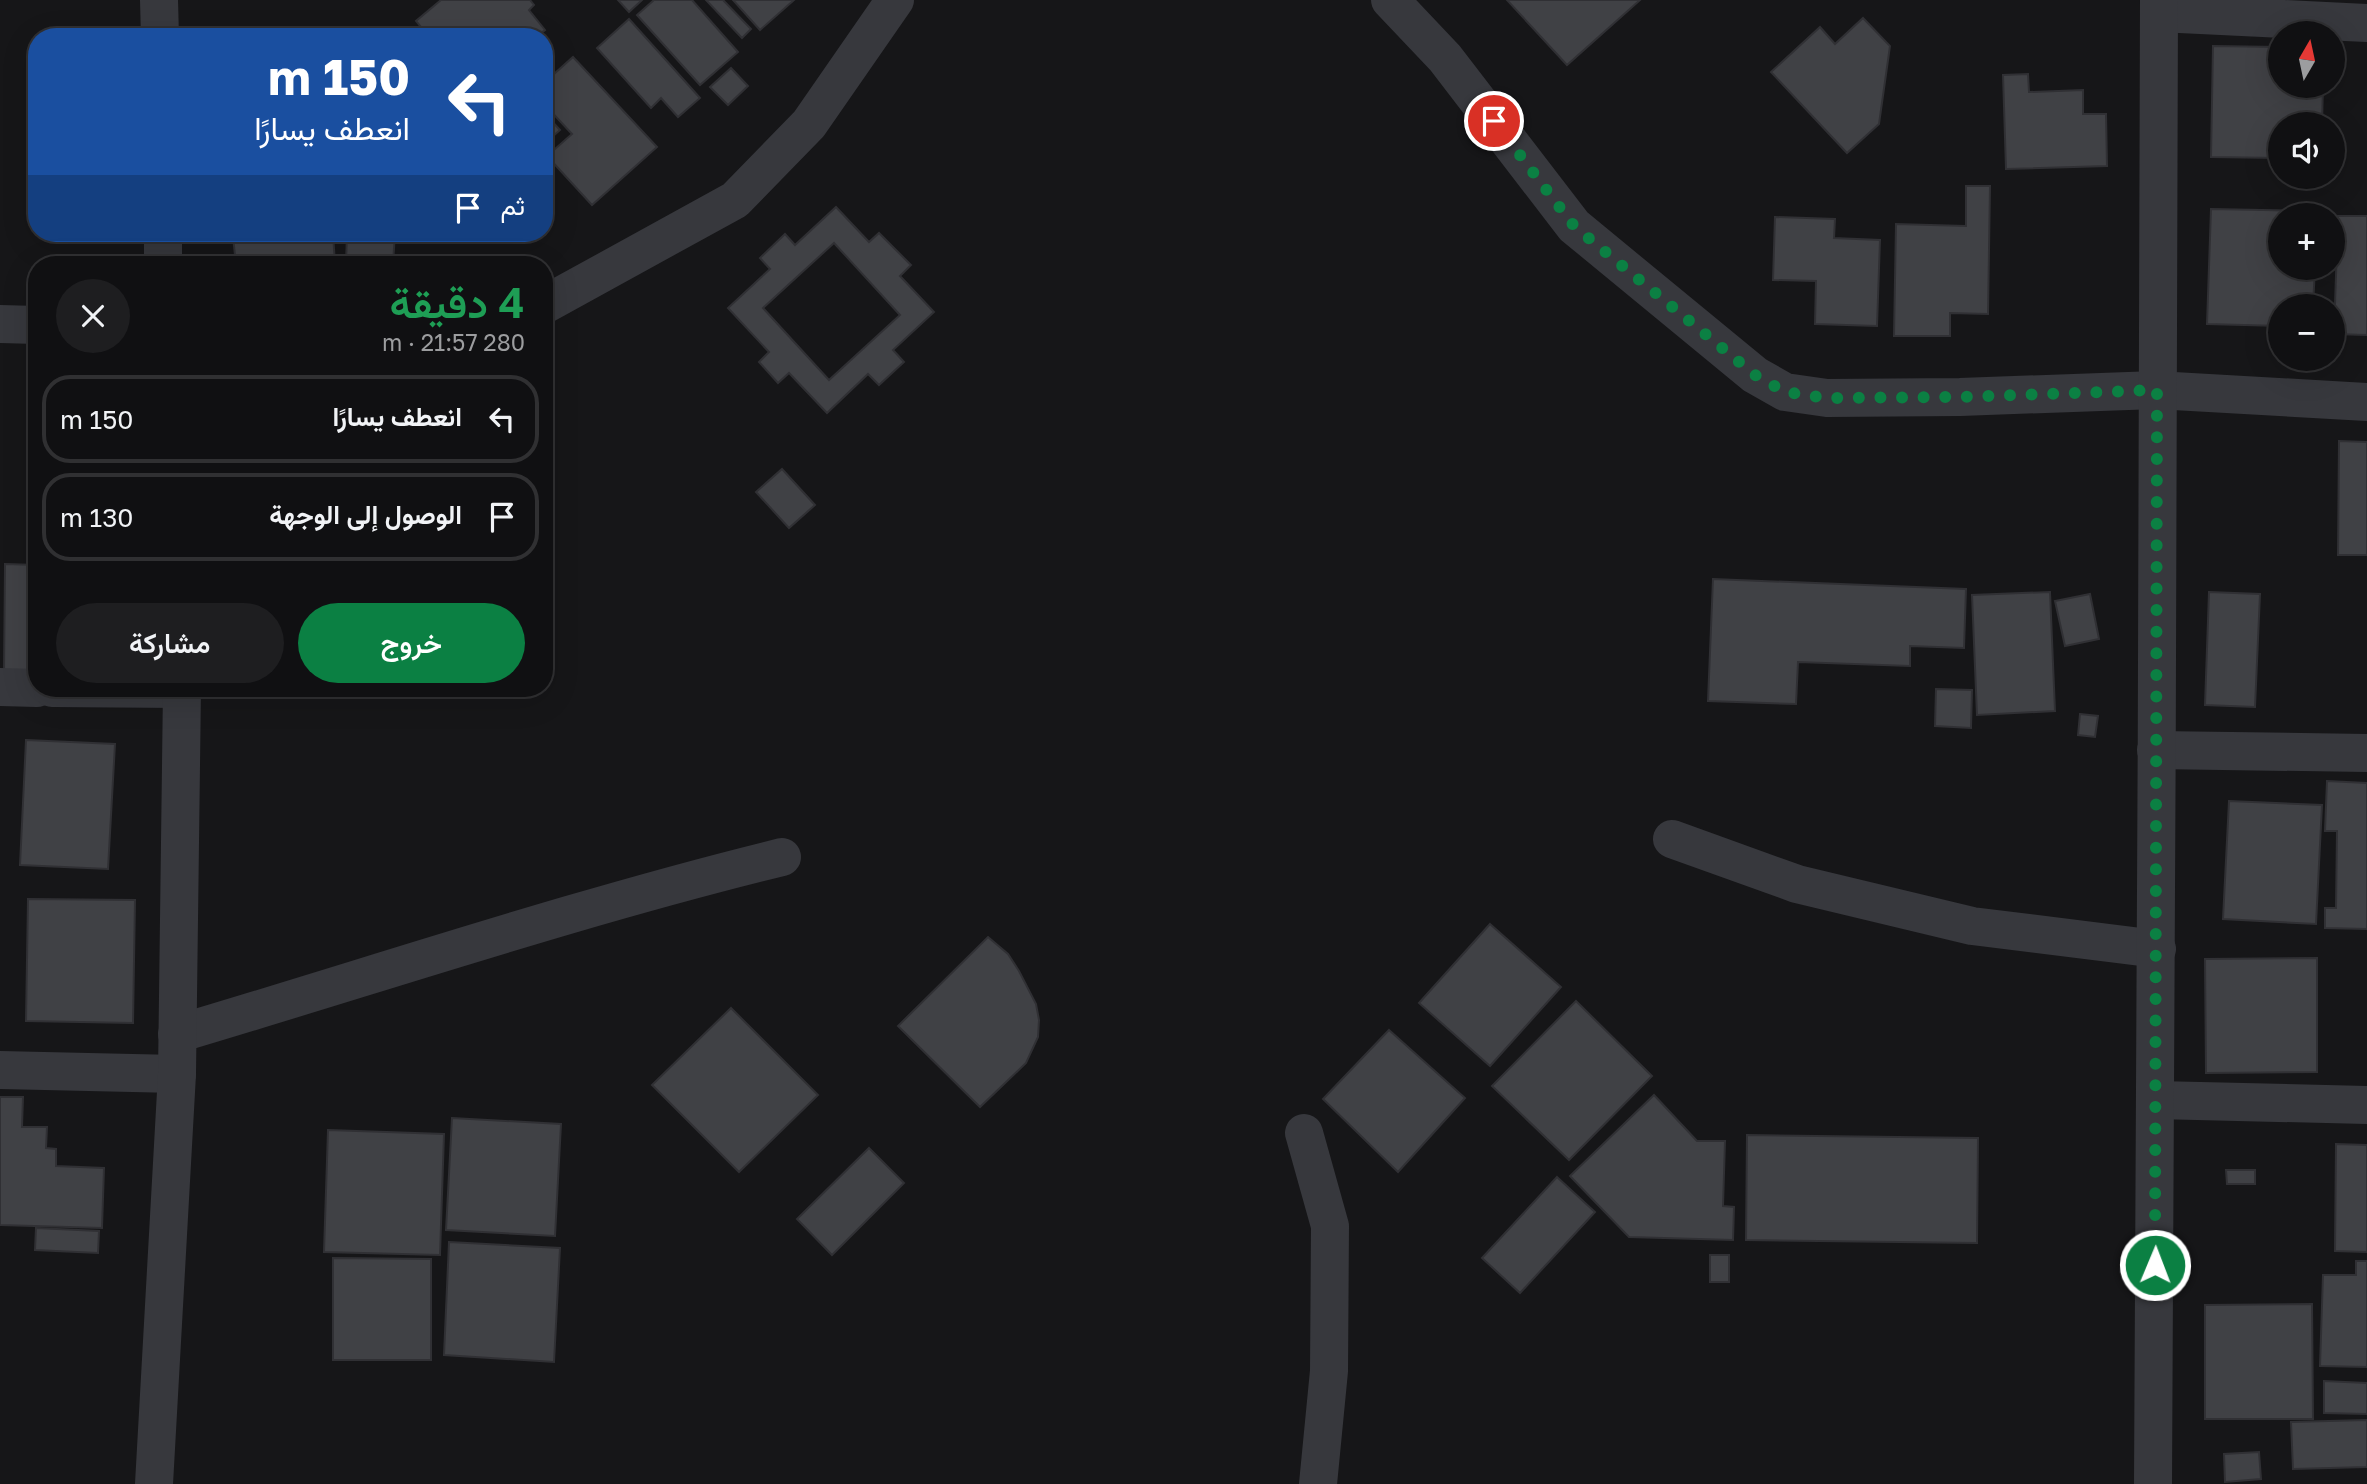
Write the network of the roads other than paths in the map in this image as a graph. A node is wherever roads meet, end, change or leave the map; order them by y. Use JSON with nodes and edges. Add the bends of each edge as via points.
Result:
{"nodes":[{"id":1,"x":159,"y":0,"type":"edge"},
{"id":2,"x":895,"y":0,"type":"edge"},
{"id":3,"x":1390,"y":0,"type":"edge"},
{"id":4,"x":2159,"y":7,"type":"edge"},
{"id":5,"x":2367,"y":23,"type":"edge"},
{"id":6,"x":160,"y":28,"type":"edge"},
{"id":7,"x":553,"y":300,"type":"edge"},
{"id":8,"x":0,"y":324,"type":"edge"},
{"id":9,"x":28,"y":325,"type":"edge"},
{"id":10,"x":2157,"y":390,"type":"junction"},
{"id":11,"x":2367,"y":402,"type":"edge"},
{"id":12,"x":0,"y":687,"type":"edge"},
{"id":13,"x":28,"y":688,"type":"edge"},
{"id":14,"x":182,"y":697,"type":"edge"},
{"id":15,"x":2156,"y":750,"type":"junction"},
{"id":16,"x":2367,"y":753,"type":"edge"},
{"id":17,"x":1672,"y":839,"type":"dead end"},
{"id":18,"x":782,"y":857,"type":"dead end"},
{"id":19,"x":2157,"y":949,"type":"junction"},
{"id":20,"x":177,"y":1034,"type":"junction"},
{"id":21,"x":0,"y":1070,"type":"edge"},
{"id":22,"x":177,"y":1074,"type":"junction"},
{"id":23,"x":2156,"y":1100,"type":"junction"},
{"id":24,"x":2367,"y":1105,"type":"edge"},
{"id":25,"x":1304,"y":1133,"type":"dead end"},
{"id":26,"x":154,"y":1484,"type":"edge"},
{"id":27,"x":1318,"y":1484,"type":"edge"},
{"id":28,"x":2153,"y":1484,"type":"edge"}],
"edges":[{"from":1,"to":6,"type":"street"},
{"from":2,"to":7,"type":"street","via":[[809,124],[735,200]]},
{"from":3,"to":10,"type":"street","via":[[1445,58],[1574,226],[1755,375],[1785,392],[1826,398]]},
{"from":4,"to":5,"type":"street"},
{"from":4,"to":10,"type":"street"},
{"from":8,"to":9,"type":"street"},
{"from":10,"to":11,"type":"street"},
{"from":10,"to":15,"type":"street"},
{"from":12,"to":13,"type":"street"},
{"from":14,"to":20,"type":"street"},
{"from":15,"to":16,"type":"street"},
{"from":15,"to":19,"type":"street"},
{"from":17,"to":19,"type":"street","via":[[1797,884],[1972,926]]},
{"from":18,"to":20,"type":"street","via":[[676,884]]},
{"from":19,"to":23,"type":"street"},
{"from":20,"to":22,"type":"street"},
{"from":21,"to":22,"type":"street"},
{"from":22,"to":26,"type":"street"},
{"from":23,"to":24,"type":"street"},
{"from":23,"to":28,"type":"street"},
{"from":25,"to":27,"type":"street","via":[[1330,1227],[1329,1371]]}]}
